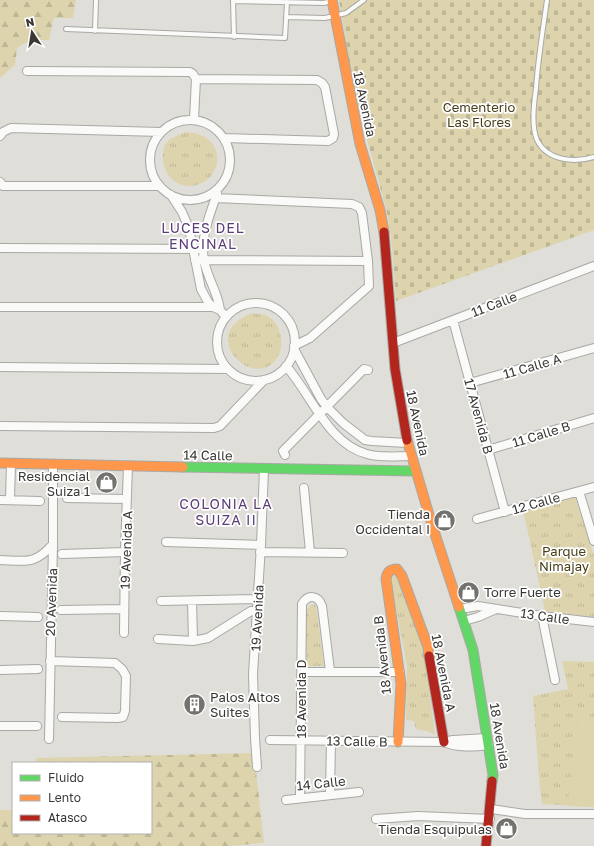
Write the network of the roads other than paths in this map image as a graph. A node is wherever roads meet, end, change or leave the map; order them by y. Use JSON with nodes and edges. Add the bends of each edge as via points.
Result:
{"nodes":[{"id":1,"x":96,"y":0,"type":"edge"},
{"id":2,"x":233,"y":0,"type":"edge"},
{"id":3,"x":333,"y":0,"type":"edge"},
{"id":4,"x":364,"y":0,"type":"edge"},
{"id":5,"x":547,"y":0,"type":"edge"},
{"id":6,"x":287,"y":2,"type":"junction"},
{"id":7,"x":335,"y":16,"type":"junction"},
{"id":8,"x":286,"y":17,"type":"junction"},
{"id":9,"x":66,"y":30,"type":"dead end"},
{"id":10,"x":95,"y":31,"type":"junction"},
{"id":11,"x":234,"y":37,"type":"junction"},
{"id":12,"x":26,"y":70,"type":"dead end"},
{"id":13,"x":196,"y":79,"type":"junction"},
{"id":14,"x":194,"y":119,"type":"junction"},
{"id":15,"x":161,"y":132,"type":"junction"},
{"id":16,"x":0,"y":136,"type":"edge"},
{"id":17,"x":225,"y":138,"type":"junction"},
{"id":18,"x":594,"y":157,"type":"edge"},
{"id":19,"x":0,"y":182,"type":"edge"},
{"id":20,"x":159,"y":186,"type":"junction"},
{"id":21,"x":218,"y":190,"type":"junction"},
{"id":22,"x":171,"y":195,"type":"junction"},
{"id":23,"x":215,"y":198,"type":"junction"},
{"id":24,"x":0,"y":248,"type":"edge"},
{"id":25,"x":193,"y":248,"type":"junction"},
{"id":26,"x":204,"y":249,"type":"junction"},
{"id":27,"x":195,"y":260,"type":"junction"},
{"id":28,"x":204,"y":260,"type":"junction"},
{"id":29,"x":368,"y":260,"type":"junction"},
{"id":30,"x":594,"y":266,"type":"edge"},
{"id":31,"x":0,"y":307,"type":"edge"},
{"id":32,"x":217,"y":309,"type":"junction"},
{"id":33,"x":226,"y":317,"type":"junction"},
{"id":34,"x":452,"y":320,"type":"junction"},
{"id":35,"x":393,"y":343,"type":"junction"},
{"id":36,"x":294,"y":348,"type":"junction"},
{"id":37,"x":594,"y":348,"type":"edge"},
{"id":38,"x":286,"y":366,"type":"junction"},
{"id":39,"x":0,"y":367,"type":"edge"},
{"id":40,"x":228,"y":369,"type":"junction"},
{"id":41,"x":368,"y":370,"type":"dead end"},
{"id":42,"x":264,"y":380,"type":"junction"},
{"id":43,"x":470,"y":384,"type":"junction"},
{"id":44,"x":327,"y":407,"type":"junction"},
{"id":45,"x":318,"y":414,"type":"junction"},
{"id":46,"x":594,"y":418,"type":"edge"},
{"id":47,"x":0,"y":426,"type":"edge"},
{"id":48,"x":372,"y":441,"type":"junction"},
{"id":49,"x":407,"y":443,"type":"junction"},
{"id":50,"x":488,"y":450,"type":"junction"},
{"id":51,"x":285,"y":455,"type":"dead end"},
{"id":52,"x":370,"y":455,"type":"junction"},
{"id":53,"x":410,"y":456,"type":"junction"},
{"id":54,"x":0,"y":463,"type":"edge"},
{"id":55,"x":11,"y":464,"type":"junction"},
{"id":56,"x":53,"y":464,"type":"junction"},
{"id":57,"x":128,"y":466,"type":"junction"},
{"id":58,"x":264,"y":469,"type":"junction"},
{"id":59,"x":415,"y":471,"type":"junction"},
{"id":60,"x":594,"y":487,"type":"edge"},
{"id":61,"x":304,"y":488,"type":"dead end"},
{"id":62,"x":579,"y":491,"type":"junction"},
{"id":63,"x":67,"y":498,"type":"dead end"},
{"id":64,"x":127,"y":499,"type":"junction"},
{"id":65,"x":0,"y":500,"type":"edge"},
{"id":66,"x":10,"y":500,"type":"junction"},
{"id":67,"x":40,"y":501,"type":"dead end"},
{"id":68,"x":505,"y":512,"type":"junction"},
{"id":69,"x":477,"y":519,"type":"dead end"},
{"id":70,"x":594,"y":541,"type":"edge"},
{"id":71,"x":166,"y":542,"type":"dead end"},
{"id":72,"x":53,"y":544,"type":"junction"},
{"id":73,"x":261,"y":548,"type":"junction"},
{"id":74,"x":125,"y":552,"type":"junction"},
{"id":75,"x":310,"y":552,"type":"junction"},
{"id":76,"x":343,"y":553,"type":"dead end"},
{"id":77,"x":62,"y":554,"type":"dead end"},
{"id":78,"x":0,"y":560,"type":"edge"},
{"id":79,"x":392,"y":569,"type":"joint"},
{"id":80,"x":258,"y":599,"type":"junction"},
{"id":81,"x":160,"y":601,"type":"dead end"},
{"id":82,"x":192,"y":601,"type":"junction"},
{"id":83,"x":124,"y":609,"type":"junction"},
{"id":84,"x":460,"y":609,"type":"junction"},
{"id":85,"x":496,"y":609,"type":"junction"},
{"id":86,"x":61,"y":610,"type":"dead end"},
{"id":87,"x":257,"y":611,"type":"junction"},
{"id":88,"x":0,"y":616,"type":"edge"},
{"id":89,"x":542,"y":616,"type":"junction"},
{"id":90,"x":38,"y":617,"type":"dead end"},
{"id":91,"x":464,"y":621,"type":"junction"},
{"id":92,"x":594,"y":622,"type":"edge"},
{"id":93,"x":124,"y":633,"type":"dead end"},
{"id":94,"x":158,"y":638,"type":"dead end"},
{"id":95,"x":193,"y":641,"type":"junction"},
{"id":96,"x":50,"y":660,"type":"junction"},
{"id":97,"x":38,"y":669,"type":"dead end"},
{"id":98,"x":0,"y":670,"type":"edge"},
{"id":99,"x":330,"y":671,"type":"junction"},
{"id":100,"x":302,"y":672,"type":"junction"},
{"id":101,"x":400,"y":672,"type":"junction"},
{"id":102,"x":555,"y":680,"type":"dead end"},
{"id":103,"x":62,"y":717,"type":"dead end"},
{"id":104,"x":0,"y":726,"type":"edge"},
{"id":105,"x":37,"y":726,"type":"dead end"},
{"id":106,"x":49,"y":739,"type":"dead end"},
{"id":107,"x":270,"y":740,"type":"dead end"},
{"id":108,"x":301,"y":740,"type":"junction"},
{"id":109,"x":331,"y":740,"type":"junction"},
{"id":110,"x":398,"y":742,"type":"junction"},
{"id":111,"x":444,"y":742,"type":"junction"},
{"id":112,"x":488,"y":742,"type":"junction"},
{"id":113,"x":257,"y":767,"type":"dead end"},
{"id":114,"x":359,"y":792,"type":"dead end"},
{"id":115,"x":330,"y":795,"type":"junction"},
{"id":116,"x":300,"y":798,"type":"junction"},
{"id":117,"x":286,"y":800,"type":"dead end"},
{"id":118,"x":490,"y":814,"type":"junction"},
{"id":119,"x":594,"y":814,"type":"edge"},
{"id":120,"x":376,"y":819,"type":"dead end"},
{"id":121,"x":486,"y":846,"type":"edge"}],
"edges":[{"from":1,"to":10,"type":"lane"},
{"from":2,"to":6,"type":"lane"},
{"from":2,"to":11,"type":"lane"},
{"from":3,"to":6,"type":"lane","via":[[324,3]]},
{"from":3,"to":7,"type":"street","name":"18 Avenida"},
{"from":4,"to":7,"type":"lane"},
{"from":5,"to":18,"type":"lane","via":[[534,110],[537,139],[546,152],[557,157],[570,160]]},
{"from":6,"to":8,"type":"lane"},
{"from":7,"to":8,"type":"lane"},
{"from":7,"to":35,"type":"street","name":"18 Avenida","via":[[357,128],[385,236]]},
{"from":8,"to":11,"type":"lane","via":[[285,38]]},
{"from":9,"to":10,"type":"lane"},
{"from":10,"to":11,"type":"lane"},
{"from":12,"to":13,"type":"street","via":[[190,72]]},
{"from":13,"to":14,"type":"street"},
{"from":13,"to":17,"type":"street","via":[[317,80],[325,87],[334,134],[332,138]]},
{"from":14,"to":15,"type":"street","via":[[170,124]]},
{"from":14,"to":17,"type":"street","via":[[217,128]]},
{"from":15,"to":16,"type":"street","via":[[11,128]]},
{"from":15,"to":20,"type":"street","via":[[152,144],[149,159],[152,173]]},
{"from":17,"to":21,"type":"street","via":[[230,148],[230,171]]},
{"from":19,"to":20,"type":"street","via":[[3,186]]},
{"from":20,"to":22,"type":"street"},
{"from":21,"to":22,"type":"street","via":[[207,197],[195,200],[182,200]]},
{"from":21,"to":23,"type":"street"},
{"from":22,"to":25,"type":"street","via":[[189,228]]},
{"from":23,"to":26,"type":"street"},
{"from":23,"to":29,"type":"street","via":[[352,204],[359,207],[362,213]]},
{"from":24,"to":25,"type":"street"},
{"from":25,"to":26,"type":"street"},
{"from":25,"to":27,"type":"street"},
{"from":26,"to":28,"type":"street"},
{"from":27,"to":28,"type":"street"},
{"from":27,"to":32,"type":"street","via":[[201,289],[208,302]]},
{"from":28,"to":29,"type":"street"},
{"from":28,"to":32,"type":"street","via":[[219,299]]},
{"from":29,"to":36,"type":"street","via":[[369,286],[310,338]]},
{"from":30,"to":34,"type":"street","name":"11 Calle"},
{"from":31,"to":32,"type":"street"},
{"from":32,"to":33,"type":"street"},
{"from":33,"to":36,"type":"street","via":[[235,309],[247,304],[271,306],[290,322],[294,334]]},
{"from":33,"to":40,"type":"street","via":[[221,325],[217,344],[220,357]]},
{"from":34,"to":35,"type":"street","name":"11 Calle"},
{"from":34,"to":43,"type":"street","name":"17 Avenida B"},
{"from":35,"to":49,"type":"street","name":"18 Avenida"},
{"from":36,"to":38,"type":"street"},
{"from":36,"to":44,"type":"street"},
{"from":37,"to":43,"type":"street","name":"11 Calle A"},
{"from":38,"to":42,"type":"street","via":[[275,376]]},
{"from":38,"to":45,"type":"street"},
{"from":39,"to":40,"type":"street"},
{"from":40,"to":42,"type":"street","via":[[239,377]]},
{"from":41,"to":44,"type":"street","via":[[364,369]]},
{"from":42,"to":47,"type":"street","via":[[220,426],[214,428]]},
{"from":43,"to":50,"type":"street","name":"17 Avenida B"},
{"from":44,"to":45,"type":"street"},
{"from":44,"to":48,"type":"street","via":[[361,437]]},
{"from":45,"to":51,"type":"street","via":[[283,451]]},
{"from":45,"to":52,"type":"street","via":[[346,445]]},
{"from":46,"to":50,"type":"street","name":"11 Calle B"},
{"from":48,"to":49,"type":"street"},
{"from":48,"to":52,"type":"street"},
{"from":49,"to":53,"type":"street","name":"18 Avenida"},
{"from":50,"to":68,"type":"street","name":"17 Avenida B"},
{"from":52,"to":53,"type":"street"},
{"from":53,"to":59,"type":"street","name":"18 Avenida"},
{"from":54,"to":55,"type":"street","name":"14 Calle"},
{"from":55,"to":56,"type":"street","name":"14 Calle"},
{"from":55,"to":66,"type":"street"},
{"from":56,"to":57,"type":"street","name":"14 Calle"},
{"from":56,"to":72,"type":"street","name":"20 Avenida"},
{"from":57,"to":58,"type":"street","name":"14 Calle"},
{"from":57,"to":64,"type":"street","name":"19 Avenida A"},
{"from":58,"to":59,"type":"street","name":"14 Calle"},
{"from":58,"to":73,"type":"street","name":"19 Avenida"},
{"from":59,"to":84,"type":"street","name":"18 Avenida"},
{"from":60,"to":62,"type":"street","name":"12 Calle"},
{"from":61,"to":75,"type":"street"},
{"from":62,"to":68,"type":"street","name":"12 Calle"},
{"from":62,"to":70,"type":"street"},
{"from":63,"to":64,"type":"street"},
{"from":64,"to":74,"type":"street","name":"19 Avenida A"},
{"from":65,"to":66,"type":"street"},
{"from":66,"to":67,"type":"street"},
{"from":68,"to":69,"type":"street","name":"12 Calle"},
{"from":71,"to":73,"type":"street"},
{"from":72,"to":78,"type":"street","via":[[40,557],[30,561]]},
{"from":72,"to":96,"type":"street","name":"20 Avenida"},
{"from":73,"to":75,"type":"street"},
{"from":73,"to":80,"type":"street","name":"19 Avenida"},
{"from":74,"to":77,"type":"street"},
{"from":74,"to":83,"type":"street","name":"19 Avenida A"},
{"from":75,"to":76,"type":"street"},
{"from":79,"to":101,"type":"street","name":"18 Avenida B","via":[[386,575],[386,579]]},
{"from":79,"to":111,"type":"street","name":"18 Avenida A","via":[[397,569],[402,576],[428,647]]},
{"from":80,"to":82,"type":"street"},
{"from":80,"to":87,"type":"street","name":"19 Avenida"},
{"from":81,"to":82,"type":"street"},
{"from":82,"to":95,"type":"street"},
{"from":83,"to":86,"type":"street"},
{"from":83,"to":93,"type":"street","name":"19 Avenida A"},
{"from":84,"to":85,"type":"street","name":"13 Calle","via":[[478,606]]},
{"from":84,"to":91,"type":"street","name":"18 Avenida"},
{"from":85,"to":89,"type":"street","name":"13 Calle"},
{"from":85,"to":91,"type":"street","via":[[478,618]]},
{"from":87,"to":95,"type":"street","via":[[252,610],[208,638]]},
{"from":87,"to":113,"type":"street","name":"19 Avenida","via":[[253,674]]},
{"from":88,"to":90,"type":"street"},
{"from":89,"to":92,"type":"street","name":"13 Calle"},
{"from":89,"to":102,"type":"street"},
{"from":91,"to":112,"type":"street","name":"18 Avenida","via":[[473,650]]},
{"from":94,"to":95,"type":"street"},
{"from":96,"to":103,"type":"street","via":[[115,663],[126,676],[123,717]]},
{"from":96,"to":106,"type":"street","name":"20 Avenida"},
{"from":97,"to":98,"type":"street"},
{"from":99,"to":100,"type":"street"},
{"from":99,"to":100,"type":"street","name":"18 Avenida D","via":[[322,606],[316,597],[309,597],[302,604]]},
{"from":99,"to":101,"type":"street"},
{"from":100,"to":108,"type":"street","name":"18 Avenida D"},
{"from":101,"to":110,"type":"street","name":"18 Avenida B"},
{"from":104,"to":105,"type":"street"},
{"from":107,"to":108,"type":"street","name":"13 Calle B"},
{"from":108,"to":109,"type":"street","name":"13 Calle B"},
{"from":108,"to":116,"type":"street","name":"18 Avenida D"},
{"from":109,"to":110,"type":"street","name":"13 Calle B"},
{"from":109,"to":115,"type":"street"},
{"from":110,"to":111,"type":"street","name":"13 Calle B"},
{"from":111,"to":112,"type":"street","name":"13 Calle B","via":[[453,746],[471,747]]},
{"from":112,"to":118,"type":"street","name":"18 Avenida","via":[[493,775]]},
{"from":114,"to":115,"type":"street","name":"14 Calle"},
{"from":115,"to":116,"type":"street","name":"14 Calle"},
{"from":116,"to":117,"type":"street","name":"14 Calle"},
{"from":118,"to":119,"type":"street"},
{"from":118,"to":120,"type":"street"},
{"from":118,"to":121,"type":"street","name":"18 Avenida"}]}
